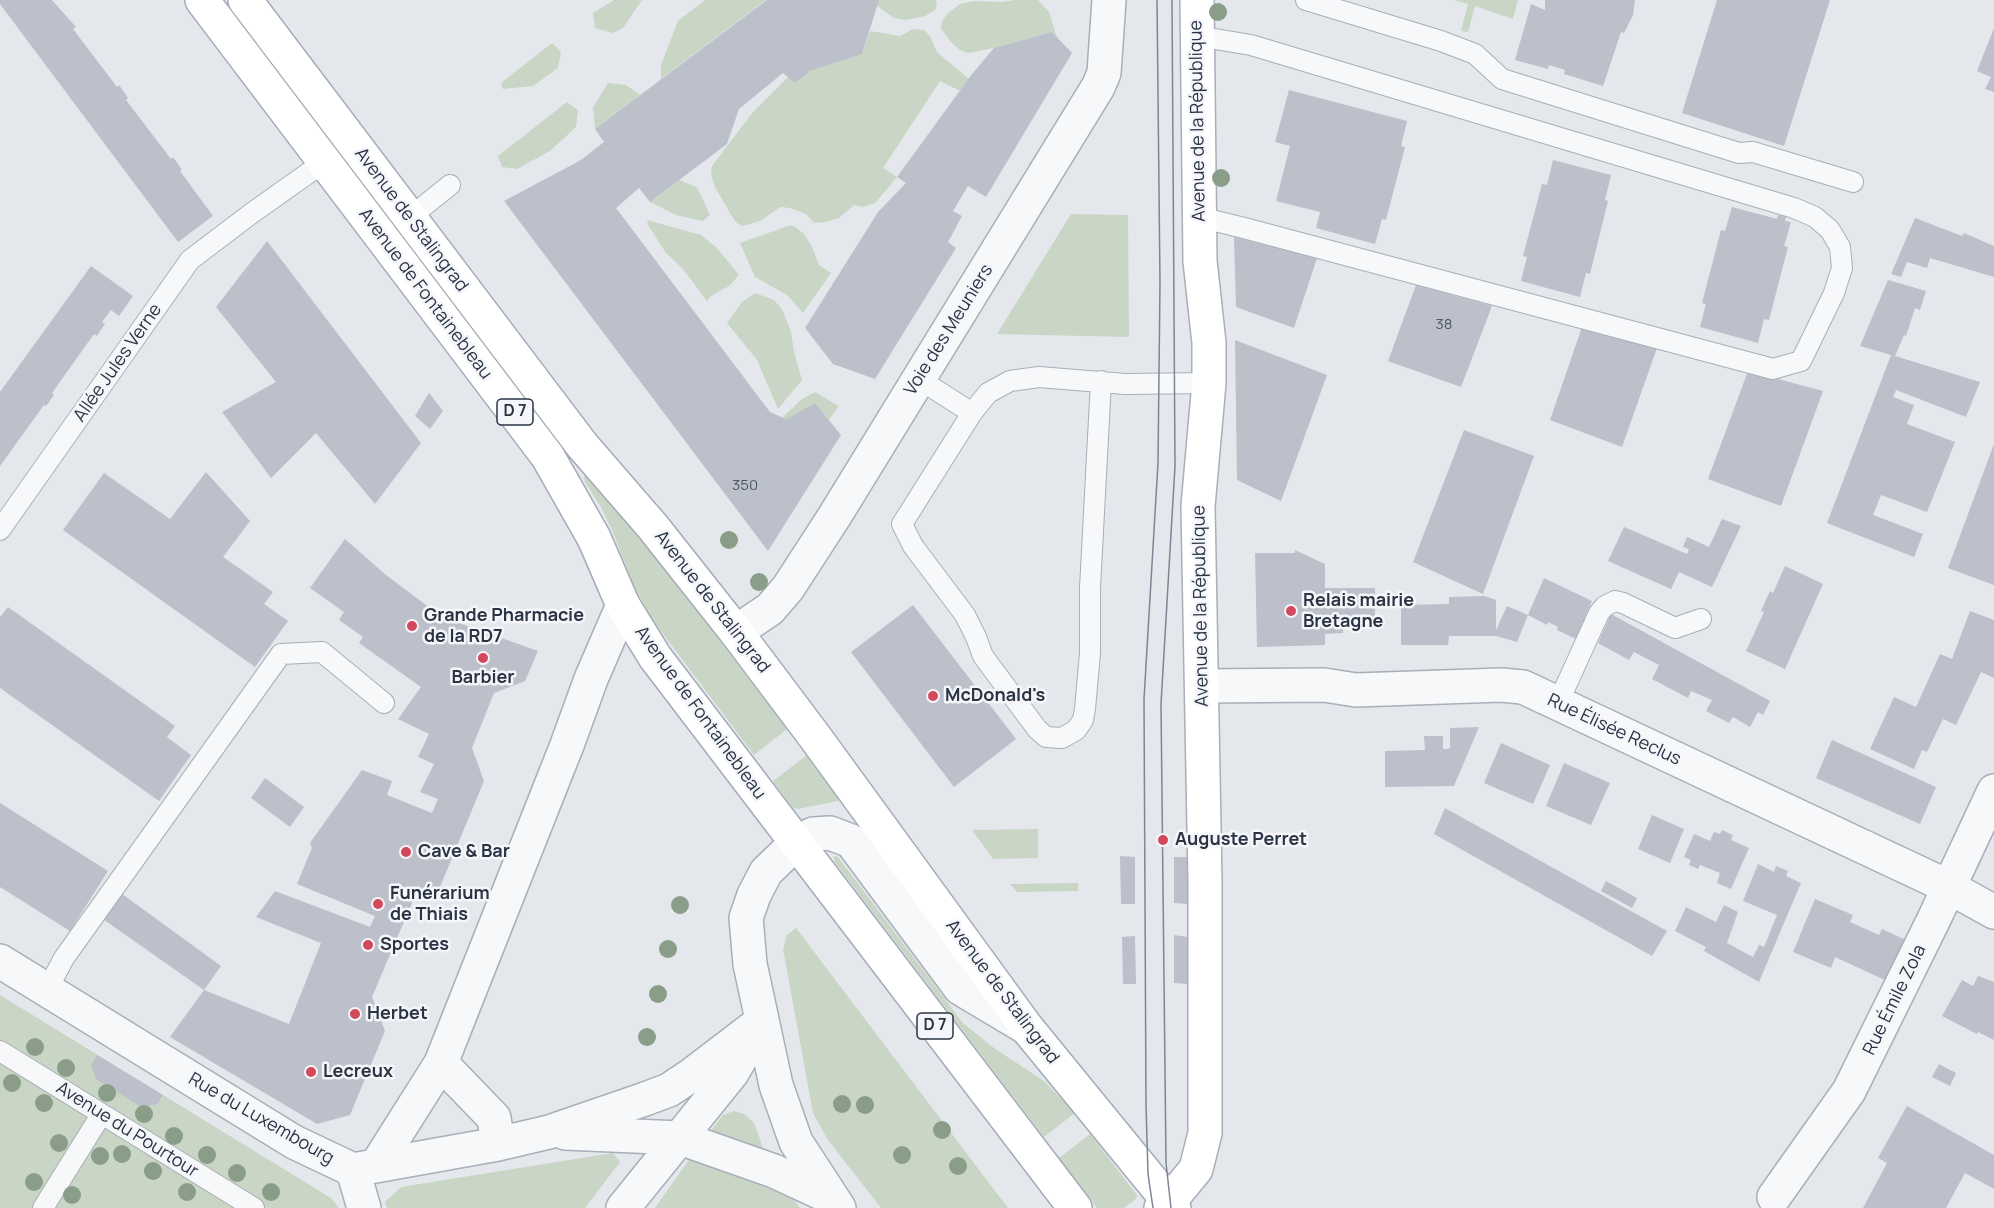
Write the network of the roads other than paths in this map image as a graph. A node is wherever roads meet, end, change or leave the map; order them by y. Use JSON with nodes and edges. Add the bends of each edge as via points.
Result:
{"nodes":[{"id":1,"x":202,"y":0,"type":"edge"},
{"id":2,"x":245,"y":0,"type":"edge"},
{"id":3,"x":1109,"y":0,"type":"edge"},
{"id":4,"x":1197,"y":0,"type":"edge"},
{"id":5,"x":1306,"y":0,"type":"edge"},
{"id":6,"x":1197,"y":36,"type":"junction"},
{"id":7,"x":324,"y":162,"type":"junction"},
{"id":8,"x":1853,"y":182,"type":"dead end"},
{"id":9,"x":450,"y":185,"type":"dead end"},
{"id":10,"x":1199,"y":217,"type":"junction"},
{"id":11,"x":409,"y":218,"type":"junction"},
{"id":12,"x":919,"y":379,"type":"junction"},
{"id":13,"x":1101,"y":381,"type":"junction"},
{"id":14,"x":1209,"y":383,"type":"junction"},
{"id":15,"x":972,"y":413,"type":"junction"},
{"id":16,"x":0,"y":530,"type":"edge"},
{"id":17,"x":623,"y":604,"type":"junction"},
{"id":18,"x":1701,"y":619,"type":"dead end"},
{"id":19,"x":736,"y":632,"type":"junction"},
{"id":20,"x":1202,"y":686,"type":"junction"},
{"id":21,"x":384,"y":703,"type":"dead end"},
{"id":22,"x":1558,"y":703,"type":"junction"},
{"id":23,"x":1994,"y":791,"type":"edge"},
{"id":24,"x":796,"y":843,"type":"junction"},
{"id":25,"x":1949,"y":887,"type":"junction"},
{"id":26,"x":1994,"y":912,"type":"edge"},
{"id":27,"x":0,"y":961,"type":"edge"},
{"id":28,"x":47,"y":990,"type":"junction"},
{"id":29,"x":762,"y":1021,"type":"junction"},
{"id":30,"x":1027,"y":1028,"type":"junction"},
{"id":31,"x":0,"y":1052,"type":"edge"},
{"id":32,"x":441,"y":1063,"type":"junction"},
{"id":33,"x":100,"y":1114,"type":"junction"},
{"id":34,"x":549,"y":1132,"type":"junction"},
{"id":35,"x":680,"y":1138,"type":"junction"},
{"id":36,"x":498,"y":1144,"type":"junction"},
{"id":37,"x":364,"y":1168,"type":"junction"},
{"id":38,"x":1774,"y":1197,"type":"dead end"},
{"id":39,"x":835,"y":1202,"type":"edge"},
{"id":40,"x":1168,"y":1206,"type":"edge"},
{"id":41,"x":43,"y":1208,"type":"edge"},
{"id":42,"x":254,"y":1208,"type":"edge"},
{"id":43,"x":364,"y":1208,"type":"edge"},
{"id":44,"x":623,"y":1208,"type":"edge"},
{"id":45,"x":1074,"y":1208,"type":"edge"}],
"edges":[{"from":1,"to":7,"type":"main road","name":"Avenue de Fontainebleau","number":"D 7"},
{"from":2,"to":11,"type":"main road","name":"Avenue de Stalingrad","number":"D 7"},
{"from":3,"to":12,"type":"street","name":"Voie des Meuniers","via":[[1104,73],[1098,87]]},
{"from":4,"to":6,"type":"main road","name":"Avenue de la République"},
{"from":5,"to":8,"type":"lane","via":[[1475,54],[1502,79],[1738,153],[1753,152]]},
{"from":6,"to":10,"type":"main road","name":"Avenue de la République"},
{"from":6,"to":10,"type":"lane","via":[[1251,45],[1794,208],[1815,217],[1830,230],[1840,247],[1842,268],[1800,361],[1773,369]]},
{"from":7,"to":16,"type":"lane","name":"Allée Jules Verne","via":[[190,260]]},
{"from":7,"to":17,"type":"main road","name":"Avenue de Fontainebleau","number":"D 7","via":[[548,457],[594,538]]},
{"from":9,"to":11,"type":"lane"},
{"from":10,"to":14,"type":"main road","name":"Avenue de la République"},
{"from":11,"to":19,"type":"main road","name":"Avenue de Stalingrad","number":"D 7","via":[[582,445]]},
{"from":12,"to":15,"type":"lane"},
{"from":12,"to":19,"type":"street","name":"Voie des Meuniers","via":[[788,588],[770,609]]},
{"from":13,"to":14,"type":"lane"},
{"from":13,"to":15,"type":"lane","via":[[1039,377],[1010,381],[988,393]]},
{"from":13,"to":15,"type":"lane","via":[[1085,709],[1076,730],[1062,738],[1046,737],[1030,720],[983,656],[965,615],[913,546],[902,524]]},
{"from":14,"to":20,"type":"main road","name":"Avenue de la République","via":[[1198,506]]},
{"from":17,"to":24,"type":"main road","name":"Avenue de Fontainebleau","number":"D 7","via":[[655,657]]},
{"from":17,"to":32,"type":"street"},
{"from":18,"to":22,"type":"lane","via":[[1675,628],[1623,603],[1605,606]]},
{"from":19,"to":30,"type":"main road","name":"Avenue de Stalingrad","number":"D 7"},
{"from":20,"to":22,"type":"street","name":"Rue Élisée Reclus","via":[[1324,685],[1356,690],[1501,685],[1523,687]]},
{"from":20,"to":40,"type":"main road","name":"Avenue de la République","via":[[1205,1133],[1196,1168]]},
{"from":21,"to":28,"type":"lane","via":[[321,652],[281,654],[64,958]]},
{"from":22,"to":25,"type":"street","name":"Rue Élisée Reclus"},
{"from":23,"to":25,"type":"street","name":"Rue Émile Zola"},
{"from":24,"to":29,"type":"street","via":[[766,872],[746,918],[750,964]]},
{"from":24,"to":30,"type":"street","via":[[813,834],[830,833],[851,841],[960,988]]},
{"from":24,"to":45,"type":"main road","name":"Avenue de Fontainebleau","number":"D 7"},
{"from":25,"to":26,"type":"street","name":"Rue Élisée Reclus"},
{"from":25,"to":38,"type":"street","name":"Rue Émile Zola","via":[[1849,1091]]},
{"from":27,"to":28,"type":"street","name":"Rue du Luxembourg"},
{"from":28,"to":37,"type":"street","name":"Rue du Luxembourg","via":[[294,1142]]},
{"from":29,"to":34,"type":"street","via":[[669,1090]]},
{"from":29,"to":35,"type":"street","via":[[732,1073]]},
{"from":29,"to":39,"type":"street","via":[[776,1085],[796,1142]]},
{"from":30,"to":40,"type":"main road","name":"Avenue de Stalingrad","number":"D 7"},
{"from":31,"to":33,"type":"lane","name":"Avenue du Pourtour"},
{"from":32,"to":36,"type":"street","via":[[494,1118]]},
{"from":32,"to":37,"type":"street"},
{"from":33,"to":41,"type":"lane"},
{"from":33,"to":42,"type":"lane","name":"Avenue du Pourtour"},
{"from":34,"to":35,"type":"street"},
{"from":34,"to":36,"type":"street"},
{"from":35,"to":39,"type":"street","via":[[774,1171]]},
{"from":35,"to":44,"type":"street"},
{"from":36,"to":37,"type":"street"},
{"from":37,"to":43,"type":"street"}]}
